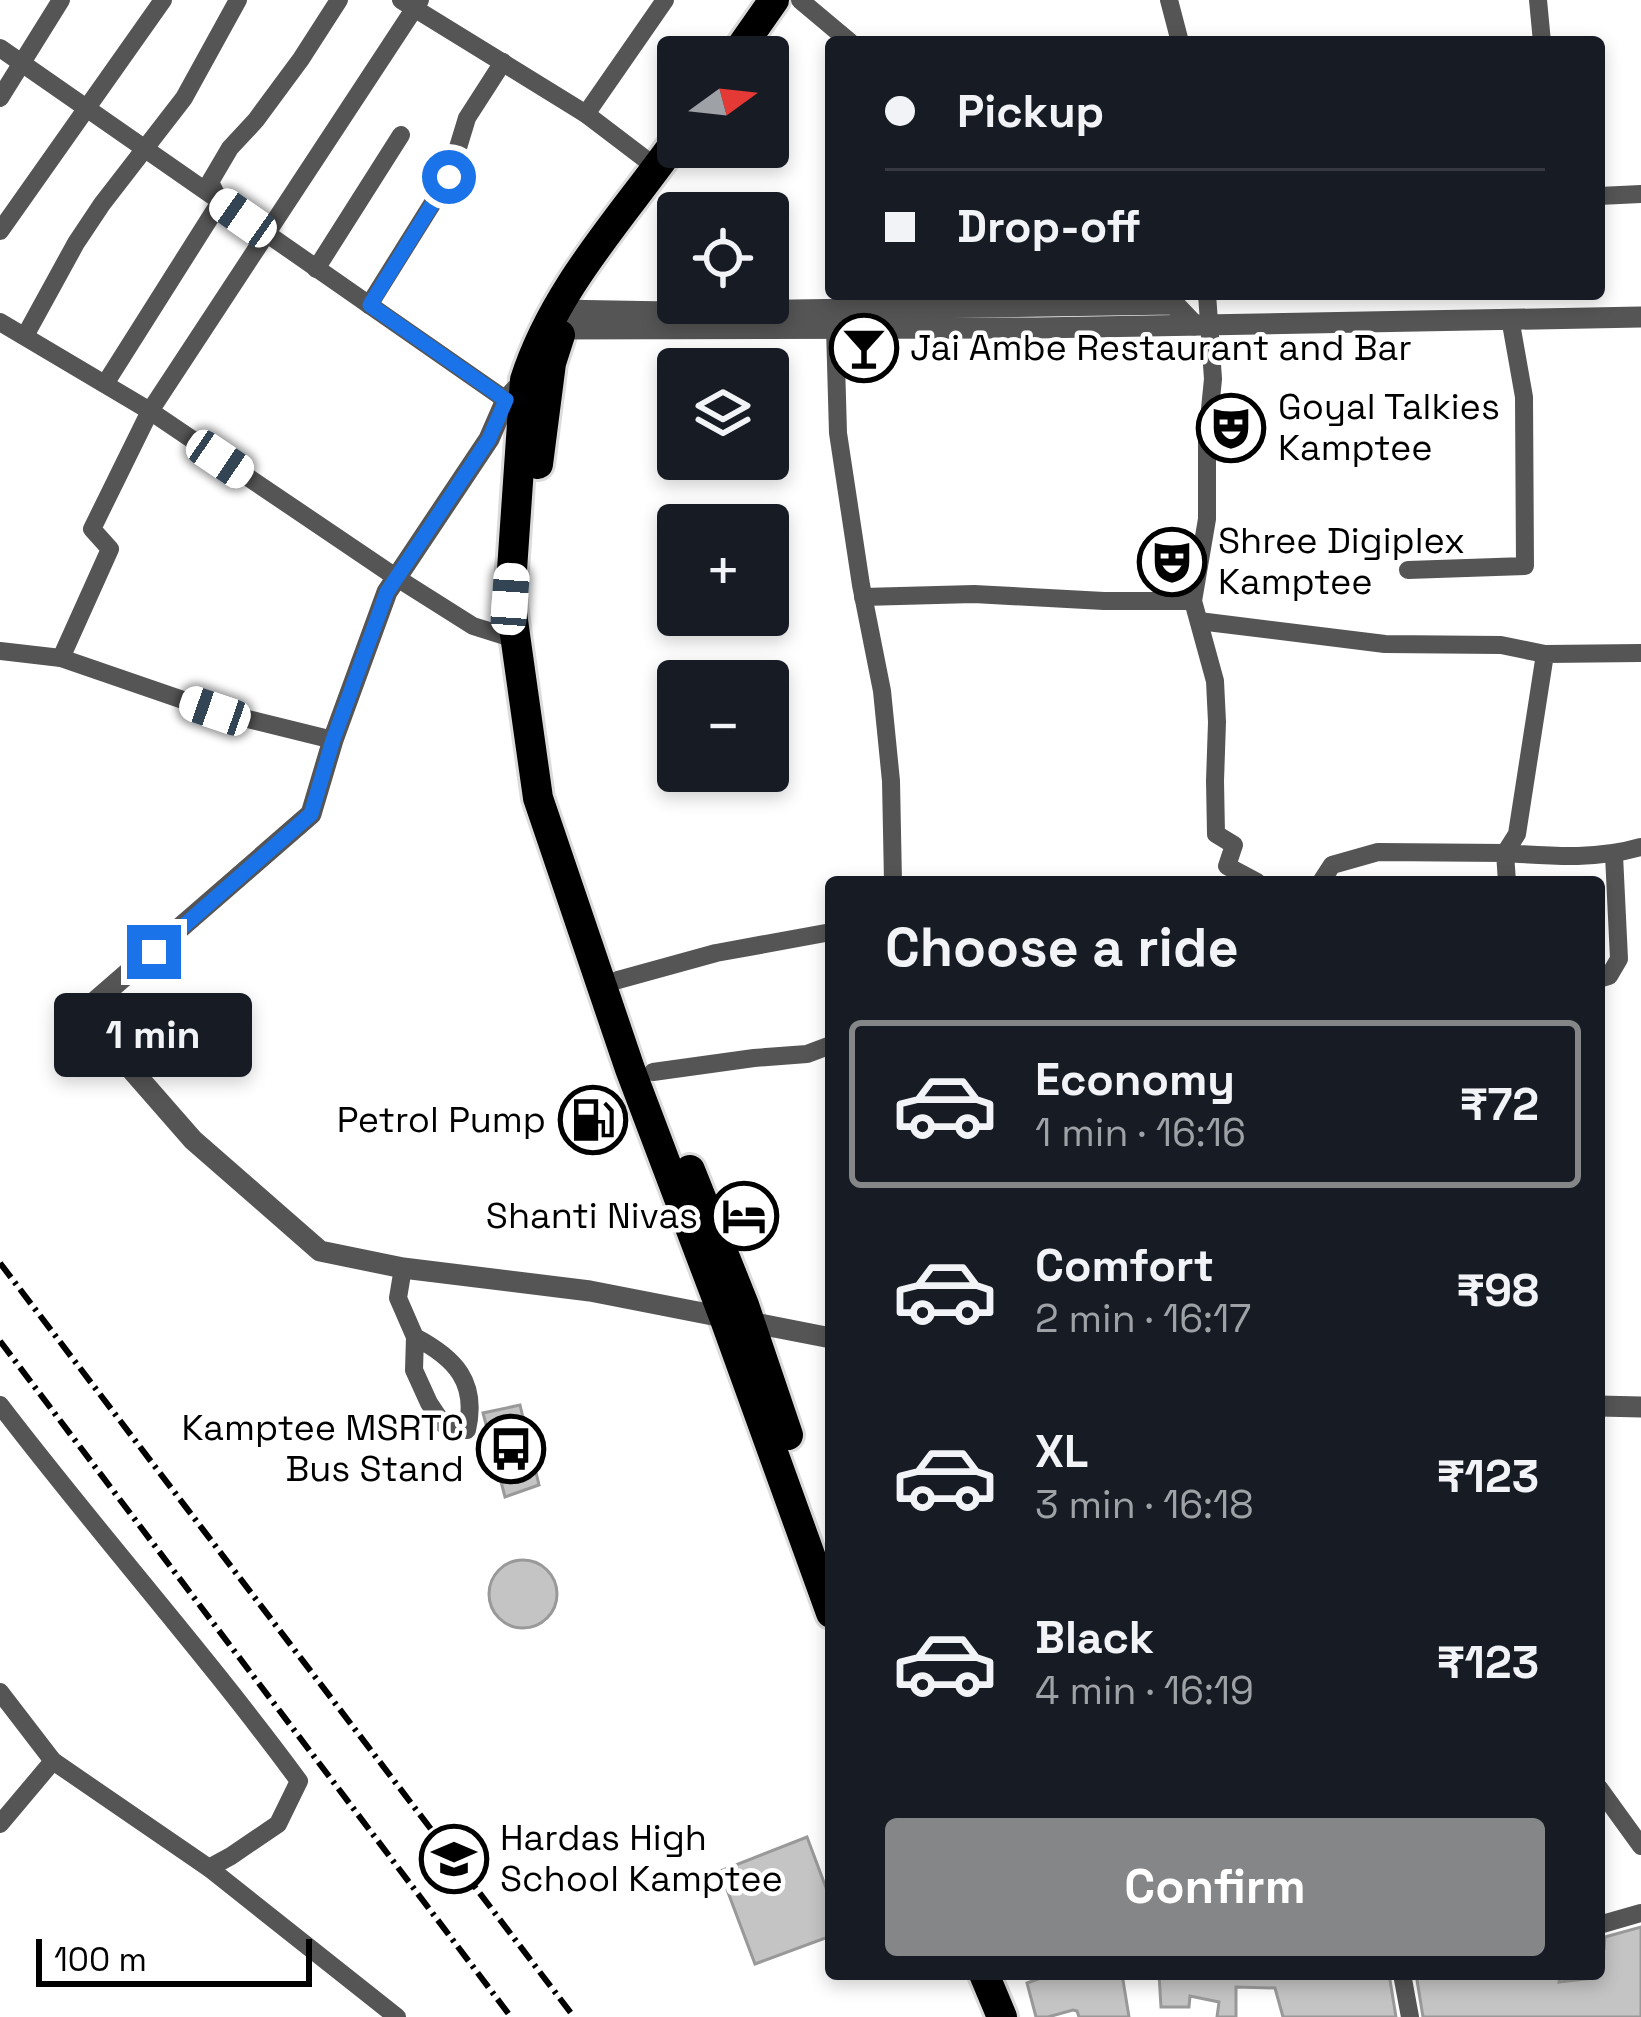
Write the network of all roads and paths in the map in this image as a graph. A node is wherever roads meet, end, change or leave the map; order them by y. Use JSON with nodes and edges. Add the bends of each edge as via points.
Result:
{"nodes":[{"id":1,"x":61,"y":0,"type":"edge"},
{"id":2,"x":163,"y":0,"type":"edge"},
{"id":3,"x":238,"y":0,"type":"edge"},
{"id":4,"x":339,"y":0,"type":"edge"},
{"id":5,"x":665,"y":0,"type":"edge"},
{"id":6,"x":774,"y":0,"type":"edge"},
{"id":7,"x":796,"y":0,"type":"edge"},
{"id":8,"x":1538,"y":0,"type":"edge"},
{"id":9,"x":1172,"y":1,"type":"edge"},
{"id":10,"x":412,"y":3,"type":"edge"},
{"id":11,"x":749,"y":36,"type":"edge"},
{"id":12,"x":769,"y":36,"type":"edge"},
{"id":13,"x":842,"y":36,"type":"edge"},
{"id":14,"x":1179,"y":36,"type":"edge"},
{"id":15,"x":1541,"y":36,"type":"edge"},
{"id":16,"x":0,"y":48,"type":"edge"},
{"id":17,"x":503,"y":62,"type":"junction"},
{"id":18,"x":22,"y":64,"type":"junction"},
{"id":19,"x":0,"y":98,"type":"edge"},
{"id":20,"x":86,"y":109,"type":"junction"},
{"id":21,"x":586,"y":115,"type":"junction"},
{"id":22,"x":401,"y":135,"type":"dead end"},
{"id":23,"x":145,"y":149,"type":"junction"},
{"id":24,"x":657,"y":168,"type":"joint"},
{"id":25,"x":673,"y":168,"type":"edge"},
{"id":26,"x":1641,"y":194,"type":"edge"},
{"id":27,"x":1605,"y":196,"type":"edge"},
{"id":28,"x":220,"y":202,"type":"junction"},
{"id":29,"x":0,"y":231,"type":"edge"},
{"id":30,"x":266,"y":234,"type":"junction"},
{"id":31,"x":316,"y":268,"type":"junction"},
{"id":32,"x":1206,"y":300,"type":"edge"},
{"id":33,"x":370,"y":305,"type":"junction"},
{"id":34,"x":1641,"y":317,"type":"edge"},
{"id":35,"x":1510,"y":319,"type":"junction"},
{"id":36,"x":560,"y":320,"type":"junction"},
{"id":37,"x":0,"y":322,"type":"edge"},
{"id":38,"x":1201,"y":325,"type":"junction"},
{"id":39,"x":836,"y":328,"type":"junction"},
{"id":40,"x":25,"y":336,"type":"junction"},
{"id":41,"x":527,"y":381,"type":"junction"},
{"id":42,"x":105,"y":384,"type":"junction"},
{"id":43,"x":149,"y":411,"type":"junction"},
{"id":44,"x":1408,"y":570,"type":"dead end"},
{"id":45,"x":397,"y":578,"type":"junction"},
{"id":46,"x":863,"y":597,"type":"junction"},
{"id":47,"x":1196,"y":611,"type":"junction"},
{"id":48,"x":522,"y":640,"type":"junction"},
{"id":49,"x":0,"y":651,"type":"edge"},
{"id":50,"x":1641,"y":652,"type":"edge"},
{"id":51,"x":1545,"y":654,"type":"junction"},
{"id":52,"x":61,"y":658,"type":"junction"},
{"id":53,"x":333,"y":740,"type":"junction"},
{"id":54,"x":1641,"y":847,"type":"edge"},
{"id":55,"x":1505,"y":854,"type":"junction"},
{"id":56,"x":1614,"y":855,"type":"junction"},
{"id":57,"x":1226,"y":874,"type":"edge"},
{"id":58,"x":893,"y":876,"type":"edge"},
{"id":59,"x":1325,"y":876,"type":"edge"},
{"id":60,"x":1507,"y":876,"type":"edge"},
{"id":61,"x":825,"y":933,"type":"edge"},
{"id":62,"x":1605,"y":977,"type":"edge"},
{"id":63,"x":618,"y":980,"type":"junction"},
{"id":64,"x":825,"y":1047,"type":"edge"},
{"id":65,"x":640,"y":1057,"type":"junction"},
{"id":66,"x":403,"y":1268,"type":"junction"},
{"id":67,"x":737,"y":1320,"type":"junction"},
{"id":68,"x":415,"y":1336,"type":"junction"},
{"id":69,"x":825,"y":1337,"type":"edge"},
{"id":70,"x":0,"y":1405,"type":"edge"},
{"id":71,"x":1605,"y":1406,"type":"edge"},
{"id":72,"x":1641,"y":1407,"type":"edge"},
{"id":73,"x":825,"y":1547,"type":"edge"},
{"id":74,"x":825,"y":1594,"type":"edge"},
{"id":75,"x":0,"y":1692,"type":"edge"},
{"id":76,"x":53,"y":1761,"type":"junction"},
{"id":77,"x":1605,"y":1796,"type":"edge"},
{"id":78,"x":0,"y":1824,"type":"edge"},
{"id":79,"x":1641,"y":1846,"type":"edge"},
{"id":80,"x":209,"y":1868,"type":"junction"},
{"id":81,"x":1641,"y":1912,"type":"edge"},
{"id":82,"x":1605,"y":1923,"type":"edge"},
{"id":83,"x":968,"y":1980,"type":"edge"},
{"id":84,"x":987,"y":1980,"type":"edge"},
{"id":85,"x":1403,"y":1980,"type":"edge"},
{"id":86,"x":397,"y":2017,"type":"edge"},
{"id":87,"x":982,"y":2017,"type":"edge"},
{"id":88,"x":1002,"y":2017,"type":"edge"},
{"id":89,"x":1410,"y":2017,"type":"edge"}],
"edges":[{"from":1,"to":18,"type":"street"},
{"from":2,"to":20,"type":"street"},
{"from":3,"to":23,"type":"street","via":[[184,98]]},
{"from":4,"to":28,"type":"street","via":[[230,148],[210,182]]},
{"from":5,"to":21,"type":"street"},
{"from":6,"to":11,"type":"highway"},
{"from":7,"to":12,"type":"highway"},
{"from":7,"to":13,"type":"street"},
{"from":8,"to":15,"type":"street"},
{"from":9,"to":14,"type":"street"},
{"from":10,"to":17,"type":"street"},
{"from":10,"to":30,"type":"street"},
{"from":16,"to":18,"type":"street"},
{"from":17,"to":21,"type":"street"},
{"from":17,"to":33,"type":"street","via":[[467,118],[449,177]]},
{"from":18,"to":19,"type":"street"},
{"from":18,"to":20,"type":"street"},
{"from":20,"to":23,"type":"street"},
{"from":20,"to":29,"type":"street"},
{"from":21,"to":24,"type":"street"},
{"from":22,"to":31,"type":"street"},
{"from":23,"to":28,"type":"street"},
{"from":23,"to":40,"type":"street","via":[[76,243]]},
{"from":24,"to":36,"type":"highway","via":[[563,296]]},
{"from":25,"to":36,"type":"highway"},
{"from":26,"to":27,"type":"street"},
{"from":28,"to":30,"type":"street"},
{"from":28,"to":42,"type":"street"},
{"from":30,"to":31,"type":"street"},
{"from":30,"to":43,"type":"street"},
{"from":31,"to":33,"type":"street"},
{"from":32,"to":38,"type":"street"},
{"from":33,"to":41,"type":"street"},
{"from":34,"to":35,"type":"street"},
{"from":35,"to":38,"type":"street"},
{"from":35,"to":44,"type":"street","via":[[1523,397],[1526,566]]},
{"from":36,"to":38,"type":"street","via":[[1174,304]]},
{"from":36,"to":39,"type":"street"},
{"from":36,"to":41,"type":"highway","via":[[534,352]]},
{"from":37,"to":40,"type":"street"},
{"from":38,"to":39,"type":"street"},
{"from":38,"to":47,"type":"street","via":[[1213,379]]},
{"from":39,"to":46,"type":"street","via":[[838,434]]},
{"from":40,"to":42,"type":"street"},
{"from":41,"to":45,"type":"street"},
{"from":41,"to":48,"type":"highway","via":[[510,599]]},
{"from":42,"to":43,"type":"street"},
{"from":43,"to":45,"type":"street"},
{"from":43,"to":52,"type":"street","via":[[92,529],[110,549]]},
{"from":45,"to":48,"type":"street","via":[[473,626]]},
{"from":45,"to":53,"type":"street"},
{"from":46,"to":47,"type":"street","via":[[974,594]]},
{"from":46,"to":58,"type":"street","via":[[882,691]]},
{"from":47,"to":51,"type":"street","via":[[1385,644],[1501,645]]},
{"from":47,"to":57,"type":"street","via":[[1215,681],[1216,834],[1234,845]]},
{"from":48,"to":63,"type":"highway","via":[[555,788]]},
{"from":48,"to":65,"type":"highway","via":[[538,798]]},
{"from":49,"to":52,"type":"street"},
{"from":50,"to":51,"type":"street"},
{"from":51,"to":55,"type":"street","via":[[1517,834]]},
{"from":52,"to":53,"type":"street","via":[[215,711]]},
{"from":53,"to":66,"type":"street","via":[[311,814],[82,1012],[193,1140],[320,1251]]},
{"from":54,"to":56,"type":"street"},
{"from":55,"to":56,"type":"street"},
{"from":55,"to":59,"type":"street","via":[[1378,852],[1332,865]]},
{"from":55,"to":60,"type":"street"},
{"from":56,"to":62,"type":"street","via":[[1618,959]]},
{"from":61,"to":63,"type":"street"},
{"from":63,"to":65,"type":"highway"},
{"from":64,"to":65,"type":"street","via":[[754,1058]]},
{"from":65,"to":67,"type":"highway"},
{"from":66,"to":67,"type":"street"},
{"from":66,"to":68,"type":"street","via":[[398,1298]]},
{"from":67,"to":69,"type":"street"},
{"from":67,"to":73,"type":"highway"},
{"from":67,"to":74,"type":"highway"},
{"from":68,"to":68,"type":"street","via":[[459,1371],[472,1407],[467,1430],[443,1424],[429,1403],[414,1370]]},
{"from":70,"to":80,"type":"street","via":[[299,1781],[278,1824]]},
{"from":71,"to":72,"type":"street"},
{"from":75,"to":76,"type":"street"},
{"from":76,"to":78,"type":"street"},
{"from":76,"to":80,"type":"street"},
{"from":77,"to":79,"type":"street"},
{"from":80,"to":86,"type":"street"},
{"from":81,"to":82,"type":"street"},
{"from":83,"to":87,"type":"highway"},
{"from":84,"to":88,"type":"highway"},
{"from":85,"to":89,"type":"street"}]}
